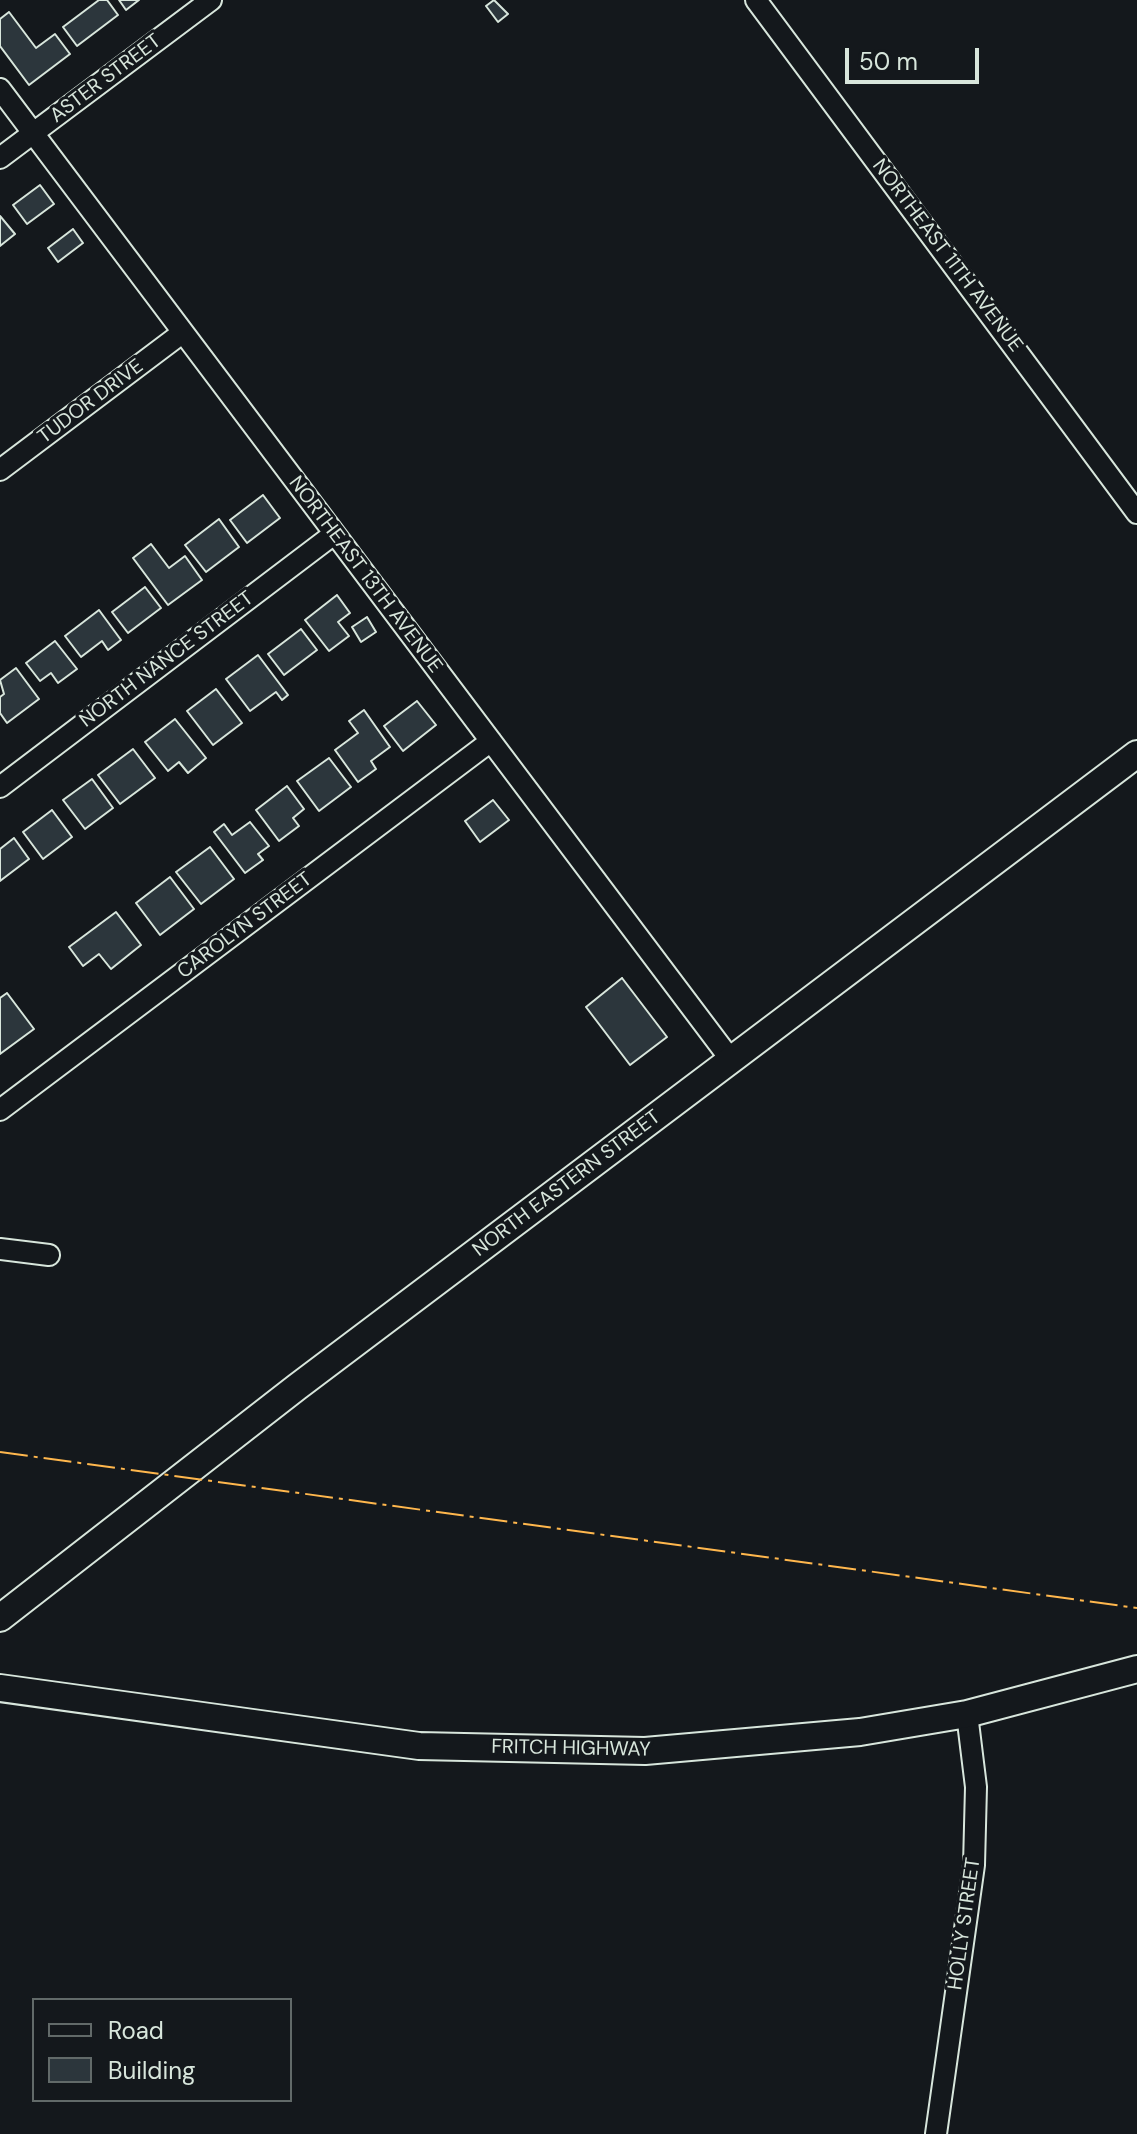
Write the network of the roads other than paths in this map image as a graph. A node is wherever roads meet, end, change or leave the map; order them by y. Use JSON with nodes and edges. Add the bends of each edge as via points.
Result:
{"nodes":[{"id":1,"x":211,"y":0,"type":"edge"},
{"id":2,"x":756,"y":0,"type":"edge"},
{"id":3,"x":0,"y":89,"type":"edge"},
{"id":4,"x":33,"y":133,"type":"junction"},
{"id":5,"x":0,"y":158,"type":"edge"},
{"id":6,"x":182,"y":333,"type":"junction"},
{"id":7,"x":0,"y":470,"type":"edge"},
{"id":8,"x":1137,"y":513,"type":"edge"},
{"id":9,"x":334,"y":534,"type":"junction"},
{"id":10,"x":491,"y":741,"type":"junction"},
{"id":11,"x":1137,"y":754,"type":"edge"},
{"id":12,"x":0,"y":787,"type":"edge"},
{"id":13,"x":731,"y":1060,"type":"junction"},
{"id":14,"x":0,"y":1110,"type":"edge"},
{"id":15,"x":0,"y":1249,"type":"edge"},
{"id":16,"x":49,"y":1255,"type":"dead end"},
{"id":17,"x":0,"y":1618,"type":"edge"},
{"id":18,"x":1137,"y":1669,"type":"edge"},
{"id":19,"x":0,"y":1688,"type":"edge"},
{"id":20,"x":967,"y":1714,"type":"junction"},
{"id":21,"x":936,"y":2134,"type":"edge"}],
"edges":[{"from":1,"to":4,"type":"street","name":"ASTER STREET"},
{"from":2,"to":8,"type":"street","name":"NORTHEAST 11TH AVENUE"},
{"from":3,"to":4,"type":"street","name":"NORTHEAST 13TH AVENUE"},
{"from":4,"to":5,"type":"street","name":"ASTER STREET"},
{"from":4,"to":6,"type":"street","name":"NORTHEAST 13TH AVENUE"},
{"from":6,"to":7,"type":"street","name":"TUDOR DRIVE"},
{"from":6,"to":9,"type":"street","name":"NORTHEAST 13TH AVENUE"},
{"from":9,"to":10,"type":"street","name":"NORTHEAST 13TH AVENUE"},
{"from":9,"to":12,"type":"street","name":"NORTH NANCE STREET"},
{"from":10,"to":13,"type":"street","name":"NORTHEAST 13TH AVENUE"},
{"from":10,"to":14,"type":"street","name":"CAROLYN STREET"},
{"from":11,"to":13,"type":"main road","name":"NORTH EASTERN STREET"},
{"from":13,"to":17,"type":"main road","name":"NORTH EASTERN STREET"},
{"from":15,"to":16,"type":"street"},
{"from":18,"to":20,"type":"main road","name":"FRITCH HIGHWAY"},
{"from":19,"to":20,"type":"main road","name":"FRITCH HIGHWAY","via":[[419,1746],[645,1751],[860,1732]]},
{"from":20,"to":21,"type":"street","name":"HOLLY STREET","via":[[976,1787],[974,1865]]}]}
